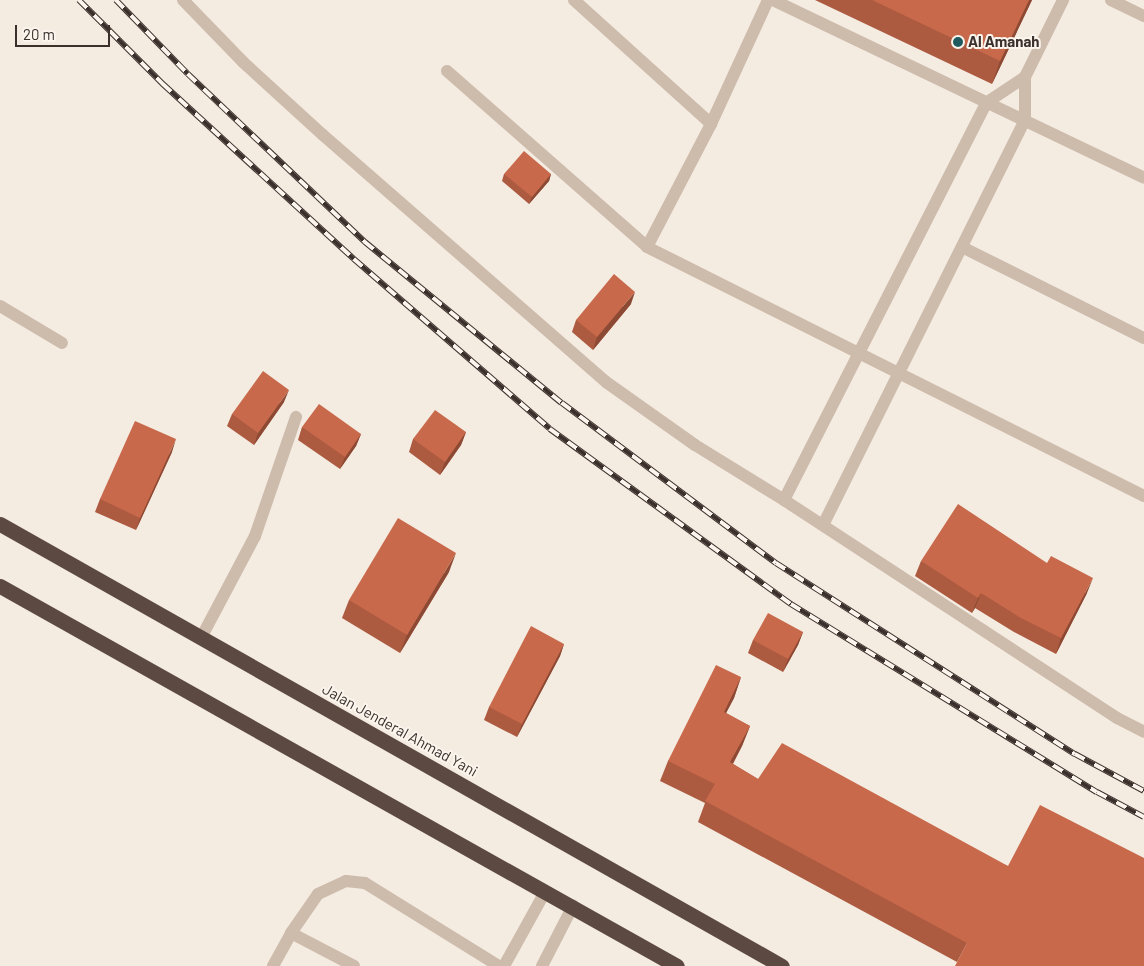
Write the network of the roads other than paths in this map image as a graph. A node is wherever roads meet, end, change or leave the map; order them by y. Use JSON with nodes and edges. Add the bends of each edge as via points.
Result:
{"nodes":[{"id":1,"x":183,"y":0,"type":"edge"},
{"id":2,"x":574,"y":0,"type":"edge"},
{"id":3,"x":768,"y":0,"type":"edge"},
{"id":4,"x":773,"y":0,"type":"edge"},
{"id":5,"x":1063,"y":0,"type":"edge"},
{"id":6,"x":1111,"y":0,"type":"edge"},
{"id":7,"x":1144,"y":16,"type":"edge"},
{"id":8,"x":447,"y":71,"type":"dead end"},
{"id":9,"x":1025,"y":78,"type":"junction"},
{"id":10,"x":986,"y":103,"type":"junction"},
{"id":11,"x":1025,"y":119,"type":"junction"},
{"id":12,"x":711,"y":124,"type":"junction"},
{"id":13,"x":1144,"y":178,"type":"edge"},
{"id":14,"x":647,"y":247,"type":"junction"},
{"id":15,"x":962,"y":247,"type":"junction"},
{"id":16,"x":0,"y":306,"type":"edge"},
{"id":17,"x":1144,"y":338,"type":"edge"},
{"id":18,"x":62,"y":343,"type":"dead end"},
{"id":19,"x":858,"y":352,"type":"junction"},
{"id":20,"x":899,"y":373,"type":"junction"},
{"id":21,"x":296,"y":417,"type":"dead end"},
{"id":22,"x":1144,"y":496,"type":"edge"},
{"id":23,"x":784,"y":500,"type":"junction"},
{"id":24,"x":0,"y":524,"type":"edge"},
{"id":25,"x":823,"y":525,"type":"junction"},
{"id":26,"x":0,"y":586,"type":"edge"},
{"id":27,"x":201,"y":638,"type":"junction"},
{"id":28,"x":1144,"y":732,"type":"edge"},
{"id":29,"x":546,"y":892,"type":"junction"},
{"id":30,"x":573,"y":906,"type":"junction"},
{"id":31,"x":292,"y":933,"type":"junction"},
{"id":32,"x":273,"y":966,"type":"edge"},
{"id":33,"x":354,"y":966,"type":"edge"},
{"id":34,"x":499,"y":966,"type":"edge"},
{"id":35,"x":504,"y":966,"type":"edge"},
{"id":36,"x":542,"y":966,"type":"edge"},
{"id":37,"x":677,"y":966,"type":"edge"},
{"id":38,"x":782,"y":966,"type":"edge"}],
"edges":[{"from":1,"to":23,"type":"street","via":[[243,62],[316,128],[606,382],[695,445]]},
{"from":2,"to":12,"type":"street"},
{"from":3,"to":12,"type":"street"},
{"from":4,"to":10,"type":"street"},
{"from":5,"to":9,"type":"street"},
{"from":6,"to":7,"type":"street"},
{"from":8,"to":14,"type":"street"},
{"from":9,"to":10,"type":"street"},
{"from":9,"to":11,"type":"street"},
{"from":10,"to":11,"type":"street"},
{"from":10,"to":19,"type":"street"},
{"from":11,"to":13,"type":"street"},
{"from":11,"to":15,"type":"street"},
{"from":12,"to":14,"type":"street"},
{"from":14,"to":19,"type":"street"},
{"from":15,"to":17,"type":"street"},
{"from":15,"to":20,"type":"street"},
{"from":16,"to":18,"type":"street"},
{"from":19,"to":20,"type":"street"},
{"from":19,"to":23,"type":"street"},
{"from":20,"to":22,"type":"street"},
{"from":20,"to":25,"type":"street"},
{"from":21,"to":27,"type":"street","via":[[255,536]]},
{"from":23,"to":25,"type":"street"},
{"from":24,"to":27,"type":"highway","name":"Jalan Jenderal Ahmad Yani"},
{"from":25,"to":28,"type":"street","via":[[1117,718]]},
{"from":26,"to":29,"type":"highway"},
{"from":27,"to":38,"type":"highway","name":"Jalan Jenderal Ahmad Yani"},
{"from":29,"to":30,"type":"highway"},
{"from":29,"to":35,"type":"street"},
{"from":30,"to":36,"type":"street"},
{"from":30,"to":37,"type":"highway"},
{"from":31,"to":32,"type":"street"},
{"from":31,"to":33,"type":"street"},
{"from":31,"to":34,"type":"street","via":[[318,894],[346,881],[365,883]]}]}
